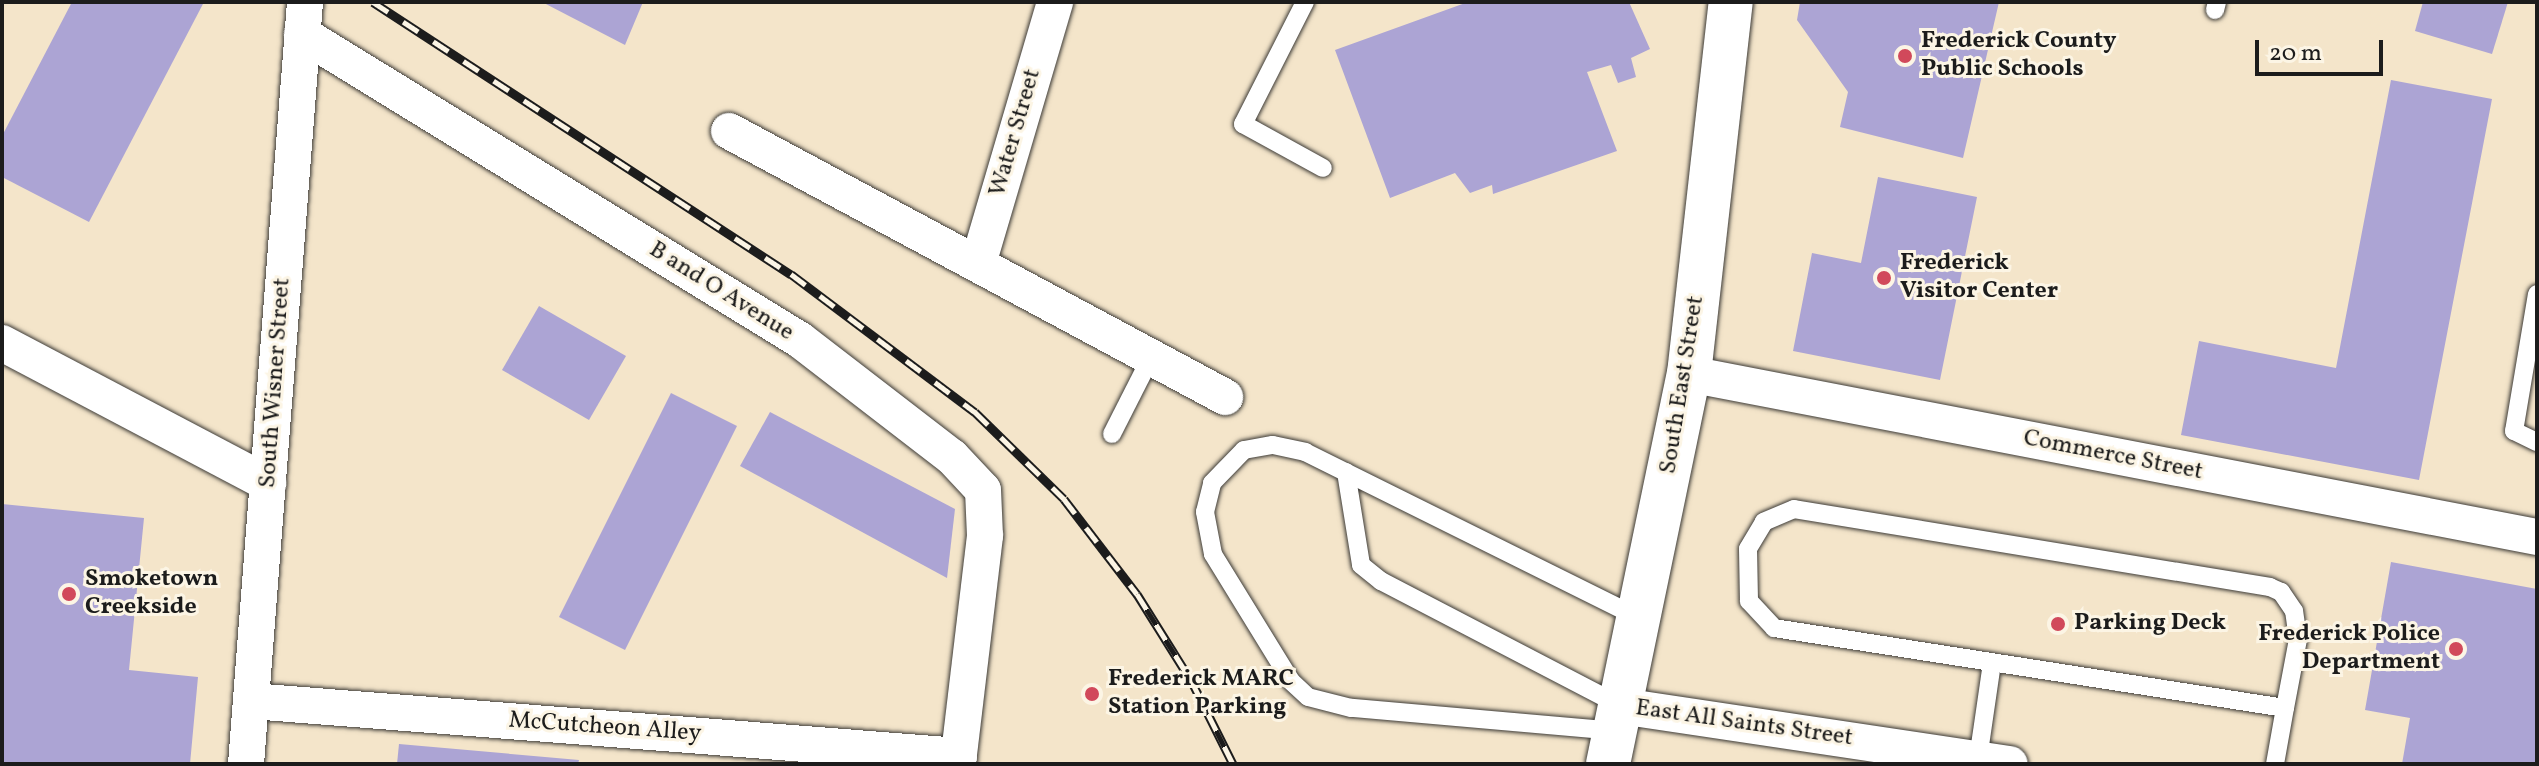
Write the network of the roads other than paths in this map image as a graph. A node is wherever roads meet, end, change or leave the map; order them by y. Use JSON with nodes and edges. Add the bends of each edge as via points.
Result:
{"nodes":[{"id":1,"x":1055,"y":2,"type":"edge"},
{"id":2,"x":1305,"y":2,"type":"edge"},
{"id":3,"x":1731,"y":2,"type":"edge"},
{"id":4,"x":304,"y":18,"type":"edge"},
{"id":5,"x":729,"y":131,"type":"dead end"},
{"id":6,"x":1323,"y":168,"type":"dead end"},
{"id":7,"x":978,"y":264,"type":"junction"},
{"id":8,"x":2537,"y":294,"type":"edge"},
{"id":9,"x":2,"y":343,"type":"edge"},
{"id":10,"x":1151,"y":357,"type":"junction"},
{"id":11,"x":1689,"y":374,"type":"junction"},
{"id":12,"x":1225,"y":397,"type":"dead end"},
{"id":13,"x":1112,"y":434,"type":"dead end"},
{"id":14,"x":2537,"y":442,"type":"edge"},
{"id":15,"x":1346,"y":472,"type":"junction"},
{"id":16,"x":268,"y":483,"type":"junction"},
{"id":17,"x":2537,"y":537,"type":"edge"},
{"id":18,"x":1639,"y":618,"type":"junction"},
{"id":19,"x":1992,"y":663,"type":"junction"},
{"id":20,"x":251,"y":701,"type":"junction"},
{"id":21,"x":2285,"y":708,"type":"junction"},
{"id":22,"x":1615,"y":734,"type":"edge"},
{"id":23,"x":959,"y":760,"type":"edge"},
{"id":24,"x":1994,"y":761,"type":"edge"},
{"id":25,"x":246,"y":764,"type":"edge"},
{"id":26,"x":2275,"y":764,"type":"edge"}],
"edges":[{"from":1,"to":7,"type":"street","name":"Water Street"},
{"from":2,"to":6,"type":"lane","via":[[1243,124]]},
{"from":3,"to":11,"type":"main road","name":"South East Street"},
{"from":4,"to":16,"type":"street","name":"South Wisner Street"},
{"from":4,"to":23,"type":"street","name":"B and O Avenue","via":[[800,340],[952,457],[983,490],[985,536]]},
{"from":5,"to":7,"type":"street"},
{"from":7,"to":10,"type":"street"},
{"from":8,"to":14,"type":"lane","via":[[2514,431]]},
{"from":9,"to":16,"type":"street"},
{"from":10,"to":12,"type":"street"},
{"from":10,"to":13,"type":"lane"},
{"from":11,"to":17,"type":"street","name":"Commerce Street"},
{"from":11,"to":18,"type":"main road","name":"South East Street"},
{"from":15,"to":18,"type":"lane"},
{"from":15,"to":22,"type":"lane","via":[[1361,565]]},
{"from":15,"to":22,"type":"lane","via":[[1305,452],[1273,445],[1244,450],[1212,483],[1205,512],[1213,554],[1291,681],[1308,697],[1340,707]]},
{"from":16,"to":20,"type":"street","name":"South Wisner Street"},
{"from":18,"to":22,"type":"main road","name":"South East Street"},
{"from":19,"to":21,"type":"lane"},
{"from":19,"to":21,"type":"lane","via":[[1774,628],[1749,601],[1745,568],[1754,535],[1778,514],[1807,510],[2270,587],[2288,599],[2298,639]]},
{"from":19,"to":24,"type":"lane"},
{"from":20,"to":23,"type":"street","name":"McCutcheon Alley"},
{"from":20,"to":25,"type":"street","name":"South Wisner Street"},
{"from":21,"to":26,"type":"lane"},
{"from":22,"to":24,"type":"street","name":"East All Saints Street"}]}
